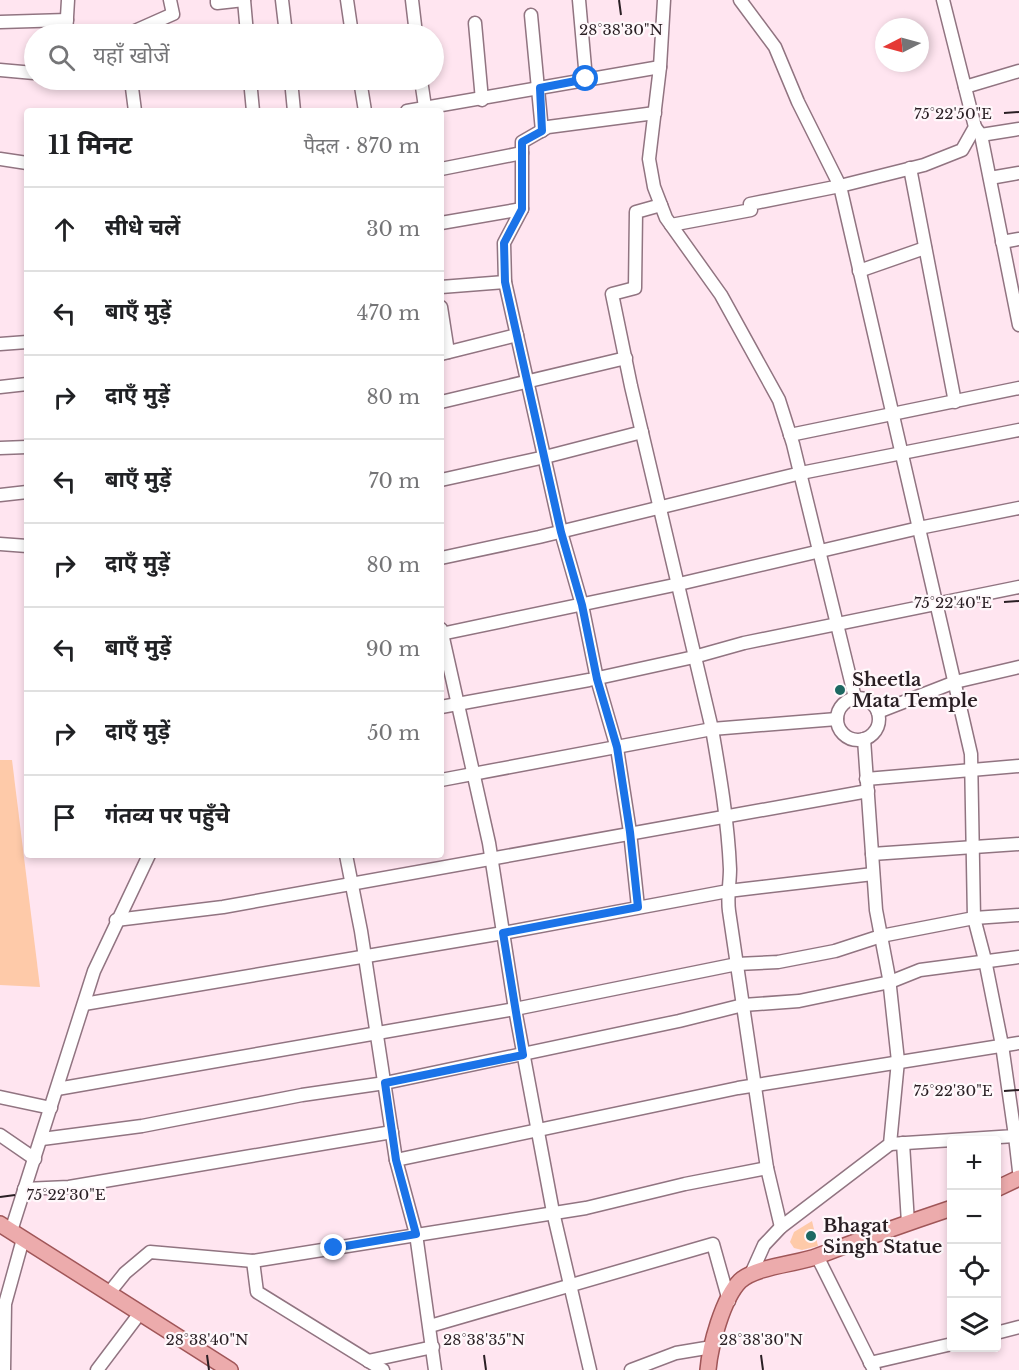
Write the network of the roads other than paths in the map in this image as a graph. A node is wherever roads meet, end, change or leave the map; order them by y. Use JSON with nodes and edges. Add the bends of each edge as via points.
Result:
{"nodes":[{"id":1,"x":68,"y":0,"type":"edge"},
{"id":2,"x":170,"y":0,"type":"edge"},
{"id":3,"x":217,"y":0,"type":"edge"},
{"id":4,"x":244,"y":0,"type":"edge"},
{"id":5,"x":282,"y":0,"type":"edge"},
{"id":6,"x":347,"y":0,"type":"edge"},
{"id":7,"x":411,"y":0,"type":"edge"},
{"id":8,"x":579,"y":0,"type":"edge"},
{"id":9,"x":664,"y":0,"type":"edge"},
{"id":10,"x":741,"y":0,"type":"edge"},
{"id":11,"x":943,"y":0,"type":"edge"},
{"id":12,"x":531,"y":15,"type":"dead end"},
{"id":13,"x":68,"y":20,"type":"junction"},
{"id":14,"x":0,"y":22,"type":"edge"},
{"id":15,"x":475,"y":23,"type":"dead end"},
{"id":16,"x":67,"y":24,"type":"edge"},
{"id":17,"x":150,"y":24,"type":"edge"},
{"id":18,"x":246,"y":24,"type":"edge"},
{"id":19,"x":285,"y":24,"type":"edge"},
{"id":20,"x":351,"y":24,"type":"edge"},
{"id":21,"x":415,"y":24,"type":"edge"},
{"id":22,"x":660,"y":67,"type":"junction"},
{"id":23,"x":0,"y":70,"type":"edge"},
{"id":24,"x":1019,"y":71,"type":"edge"},
{"id":25,"x":24,"y":72,"type":"edge"},
{"id":26,"x":586,"y":79,"type":"junction"},
{"id":27,"x":965,"y":87,"type":"junction"},
{"id":28,"x":540,"y":88,"type":"junction"},
{"id":29,"x":132,"y":90,"type":"edge"},
{"id":30,"x":251,"y":90,"type":"edge"},
{"id":31,"x":292,"y":90,"type":"edge"},
{"id":32,"x":362,"y":90,"type":"edge"},
{"id":33,"x":422,"y":90,"type":"edge"},
{"id":34,"x":483,"y":100,"type":"junction"},
{"id":35,"x":425,"y":107,"type":"junction"},
{"id":36,"x":135,"y":108,"type":"edge"},
{"id":37,"x":253,"y":108,"type":"edge"},
{"id":38,"x":294,"y":108,"type":"edge"},
{"id":39,"x":365,"y":108,"type":"edge"},
{"id":40,"x":420,"y":108,"type":"edge"},
{"id":41,"x":655,"y":113,"type":"junction"},
{"id":42,"x":1019,"y":129,"type":"edge"},
{"id":43,"x":542,"y":131,"type":"junction"},
{"id":44,"x":978,"y":131,"type":"junction"},
{"id":45,"x":522,"y":153,"type":"junction"},
{"id":46,"x":0,"y":159,"type":"edge"},
{"id":47,"x":24,"y":163,"type":"edge"},
{"id":48,"x":444,"y":168,"type":"edge"},
{"id":49,"x":910,"y":168,"type":"junction"},
{"id":50,"x":1019,"y":173,"type":"edge"},
{"id":51,"x":990,"y":178,"type":"junction"},
{"id":52,"x":840,"y":186,"type":"junction"},
{"id":53,"x":661,"y":205,"type":"junction"},
{"id":54,"x":522,"y":209,"type":"junction"},
{"id":55,"x":444,"y":222,"type":"edge"},
{"id":56,"x":671,"y":225,"type":"junction"},
{"id":57,"x":1019,"y":239,"type":"edge"},
{"id":58,"x":1002,"y":242,"type":"junction"},
{"id":59,"x":925,"y":248,"type":"junction"},
{"id":60,"x":859,"y":271,"type":"junction"},
{"id":61,"x":1015,"y":281,"type":"edge"},
{"id":62,"x":505,"y":282,"type":"junction"},
{"id":63,"x":444,"y":287,"type":"edge"},
{"id":64,"x":1019,"y":325,"type":"edge"},
{"id":65,"x":517,"y":335,"type":"junction"},
{"id":66,"x":24,"y":342,"type":"edge"},
{"id":67,"x":0,"y":344,"type":"edge"},
{"id":68,"x":445,"y":353,"type":"edge"},
{"id":69,"x":626,"y":358,"type":"junction"},
{"id":70,"x":526,"y":382,"type":"junction"},
{"id":71,"x":24,"y":384,"type":"edge"},
{"id":72,"x":0,"y":387,"type":"edge"},
{"id":73,"x":1019,"y":388,"type":"edge"},
{"id":74,"x":444,"y":401,"type":"edge"},
{"id":75,"x":956,"y":402,"type":"junction"},
{"id":76,"x":891,"y":416,"type":"junction"},
{"id":77,"x":1019,"y":430,"type":"edge"},
{"id":78,"x":642,"y":432,"type":"junction"},
{"id":79,"x":790,"y":435,"type":"junction"},
{"id":80,"x":24,"y":447,"type":"edge"},
{"id":81,"x":0,"y":448,"type":"edge"},
{"id":82,"x":902,"y":454,"type":"junction"},
{"id":83,"x":545,"y":457,"type":"junction"},
{"id":84,"x":801,"y":473,"type":"junction"},
{"id":85,"x":444,"y":479,"type":"edge"},
{"id":86,"x":24,"y":492,"type":"edge"},
{"id":87,"x":0,"y":495,"type":"edge"},
{"id":88,"x":660,"y":506,"type":"junction"},
{"id":89,"x":1019,"y":508,"type":"edge"},
{"id":90,"x":919,"y":528,"type":"junction"},
{"id":91,"x":561,"y":532,"type":"junction"},
{"id":92,"x":0,"y":544,"type":"edge"},
{"id":93,"x":24,"y":546,"type":"edge"},
{"id":94,"x":820,"y":552,"type":"junction"},
{"id":95,"x":444,"y":557,"type":"edge"},
{"id":96,"x":679,"y":584,"type":"junction"},
{"id":97,"x":1019,"y":587,"type":"edge"},
{"id":98,"x":582,"y":605,"type":"junction"},
{"id":99,"x":937,"y":606,"type":"junction"},
{"id":100,"x":839,"y":625,"type":"junction"},
{"id":101,"x":444,"y":631,"type":"edge"},
{"id":102,"x":444,"y":645,"type":"edge"},
{"id":103,"x":694,"y":657,"type":"junction"},
{"id":104,"x":1019,"y":668,"type":"edge"},
{"id":105,"x":597,"y":679,"type":"junction"},
{"id":106,"x":955,"y":682,"type":"junction"},
{"id":107,"x":855,"y":698,"type":"junction"},
{"id":108,"x":458,"y":703,"type":"junction"},
{"id":109,"x":444,"y":706,"type":"edge"},
{"id":110,"x":878,"y":712,"type":"junction"},
{"id":111,"x":837,"y":719,"type":"junction"},
{"id":112,"x":712,"y":729,"type":"junction"},
{"id":113,"x":864,"y":739,"type":"junction"},
{"id":114,"x":617,"y":747,"type":"junction"},
{"id":115,"x":1019,"y":766,"type":"edge"},
{"id":116,"x":971,"y":770,"type":"junction"},
{"id":117,"x":475,"y":774,"type":"junction"},
{"id":118,"x":444,"y":779,"type":"edge"},
{"id":119,"x":867,"y":785,"type":"junction"},
{"id":120,"x":725,"y":817,"type":"junction"},
{"id":121,"x":630,"y":832,"type":"junction"},
{"id":122,"x":1019,"y":844,"type":"edge"},
{"id":123,"x":972,"y":847,"type":"junction"},
{"id":124,"x":872,"y":854,"type":"junction"},
{"id":125,"x":148,"y":858,"type":"edge"},
{"id":126,"x":347,"y":858,"type":"edge"},
{"id":127,"x":492,"y":859,"type":"junction"},
{"id":128,"x":873,"y":874,"type":"junction"},
{"id":129,"x":351,"y":882,"type":"junction"},
{"id":130,"x":728,"y":891,"type":"junction"},
{"id":131,"x":638,"y":907,"type":"junction"},
{"id":132,"x":1019,"y":915,"type":"edge"},
{"id":133,"x":974,"y":918,"type":"junction"},
{"id":134,"x":116,"y":921,"type":"junction"},
{"id":135,"x":503,"y":933,"type":"junction"},
{"id":136,"x":881,"y":936,"type":"junction"},
{"id":137,"x":365,"y":956,"type":"junction"},
{"id":138,"x":1019,"y":957,"type":"edge"},
{"id":139,"x":986,"y":960,"type":"junction"},
{"id":140,"x":736,"y":964,"type":"junction"},
{"id":141,"x":890,"y":982,"type":"junction"},
{"id":142,"x":84,"y":1004,"type":"junction"},
{"id":143,"x":742,"y":1005,"type":"junction"},
{"id":144,"x":515,"y":1009,"type":"junction"},
{"id":145,"x":377,"y":1033,"type":"junction"},
{"id":146,"x":1019,"y":1043,"type":"edge"},
{"id":147,"x":1002,"y":1045,"type":"junction"},
{"id":148,"x":523,"y":1055,"type":"junction"},
{"id":149,"x":898,"y":1061,"type":"junction"},
{"id":150,"x":385,"y":1083,"type":"junction"},
{"id":151,"x":756,"y":1085,"type":"junction"},
{"id":152,"x":57,"y":1089,"type":"junction"},
{"id":153,"x":0,"y":1097,"type":"edge"},
{"id":154,"x":51,"y":1108,"type":"junction"},
{"id":155,"x":538,"y":1129,"type":"junction"},
{"id":156,"x":392,"y":1132,"type":"junction"},
{"id":157,"x":0,"y":1135,"type":"edge"},
{"id":158,"x":1015,"y":1136,"type":"junction"},
{"id":159,"x":42,"y":1139,"type":"junction"},
{"id":160,"x":897,"y":1144,"type":"junction"},
{"id":161,"x":35,"y":1159,"type":"junction"},
{"id":162,"x":396,"y":1160,"type":"junction"},
{"id":163,"x":767,"y":1167,"type":"junction"},
{"id":164,"x":1019,"y":1171,"type":"edge"},
{"id":165,"x":1019,"y":1178,"type":"edge"},
{"id":166,"x":1001,"y":1187,"type":"edge"},
{"id":167,"x":24,"y":1189,"type":"junction"},
{"id":168,"x":947,"y":1209,"type":"edge"},
{"id":169,"x":553,"y":1212,"type":"junction"},
{"id":170,"x":908,"y":1223,"type":"junction"},
{"id":171,"x":781,"y":1227,"type":"junction"},
{"id":172,"x":12,"y":1231,"type":"edge"},
{"id":173,"x":416,"y":1234,"type":"junction"},
{"id":174,"x":817,"y":1256,"type":"junction"},
{"id":175,"x":253,"y":1261,"type":"junction"},
{"id":176,"x":751,"y":1274,"type":"junction"},
{"id":177,"x":568,"y":1284,"type":"junction"},
{"id":178,"x":108,"y":1293,"type":"junction"},
{"id":179,"x":729,"y":1301,"type":"junction"},
{"id":180,"x":140,"y":1313,"type":"junction"},
{"id":181,"x":430,"y":1326,"type":"junction"},
{"id":182,"x":1019,"y":1327,"type":"edge"},
{"id":183,"x":2,"y":1332,"type":"edge"},
{"id":184,"x":1001,"y":1332,"type":"edge"},
{"id":185,"x":947,"y":1345,"type":"edge"},
{"id":186,"x":433,"y":1347,"type":"junction"},
{"id":187,"x":712,"y":1347,"type":"junction"},
{"id":188,"x":368,"y":1361,"type":"junction"},
{"id":189,"x":872,"y":1366,"type":"edge"},
{"id":190,"x":4,"y":1370,"type":"edge"},
{"id":191,"x":97,"y":1370,"type":"edge"},
{"id":192,"x":230,"y":1370,"type":"edge"},
{"id":193,"x":383,"y":1370,"type":"edge"},
{"id":194,"x":435,"y":1370,"type":"edge"},
{"id":195,"x":590,"y":1370,"type":"edge"},
{"id":196,"x":631,"y":1370,"type":"edge"},
{"id":197,"x":708,"y":1370,"type":"edge"}],
"edges":[{"from":1,"to":13,"type":"street"},
{"from":2,"to":17,"type":"street","via":[[173,14]]},
{"from":3,"to":4,"type":"street"},
{"from":4,"to":18,"type":"street"},
{"from":5,"to":19,"type":"street"},
{"from":6,"to":20,"type":"street"},
{"from":7,"to":21,"type":"street"},
{"from":8,"to":26,"type":"street"},
{"from":9,"to":22,"type":"street"},
{"from":10,"to":52,"type":"street","via":[[775,47]]},
{"from":11,"to":27,"type":"street"},
{"from":12,"to":28,"type":"street"},
{"from":13,"to":14,"type":"street"},
{"from":13,"to":16,"type":"street"},
{"from":15,"to":34,"type":"street"},
{"from":22,"to":26,"type":"street"},
{"from":22,"to":41,"type":"street"},
{"from":23,"to":25,"type":"street"},
{"from":24,"to":27,"type":"street"},
{"from":26,"to":28,"type":"street"},
{"from":27,"to":44,"type":"street"},
{"from":28,"to":34,"type":"street"},
{"from":28,"to":43,"type":"street"},
{"from":29,"to":36,"type":"street"},
{"from":30,"to":37,"type":"street"},
{"from":31,"to":38,"type":"street"},
{"from":32,"to":39,"type":"street"},
{"from":33,"to":35,"type":"street"},
{"from":34,"to":35,"type":"street"},
{"from":35,"to":40,"type":"street"},
{"from":41,"to":43,"type":"street"},
{"from":41,"to":53,"type":"street","via":[[649,159]]},
{"from":42,"to":44,"type":"street"},
{"from":43,"to":45,"type":"street","via":[[522,142]]},
{"from":44,"to":49,"type":"street","via":[[962,150]]},
{"from":44,"to":51,"type":"street"},
{"from":45,"to":48,"type":"street"},
{"from":45,"to":54,"type":"street"},
{"from":46,"to":47,"type":"street"},
{"from":49,"to":52,"type":"street"},
{"from":49,"to":59,"type":"street"},
{"from":50,"to":51,"type":"street"},
{"from":51,"to":58,"type":"street"},
{"from":52,"to":56,"type":"street","via":[[750,204],[751,210]]},
{"from":52,"to":60,"type":"street"},
{"from":53,"to":56,"type":"street"},
{"from":53,"to":69,"type":"street","via":[[636,212],[635,288],[612,294]]},
{"from":54,"to":55,"type":"street"},
{"from":54,"to":62,"type":"street","via":[[504,243]]},
{"from":56,"to":79,"type":"street","via":[[721,295],[779,400]]},
{"from":57,"to":58,"type":"street"},
{"from":58,"to":61,"type":"street"},
{"from":59,"to":60,"type":"street"},
{"from":59,"to":75,"type":"street"},
{"from":60,"to":76,"type":"street"},
{"from":61,"to":64,"type":"street"},
{"from":62,"to":63,"type":"street"},
{"from":62,"to":65,"type":"street"},
{"from":65,"to":68,"type":"street"},
{"from":65,"to":70,"type":"street"},
{"from":66,"to":67,"type":"street"},
{"from":69,"to":70,"type":"street"},
{"from":69,"to":78,"type":"street"},
{"from":70,"to":74,"type":"street"},
{"from":70,"to":83,"type":"street"},
{"from":71,"to":72,"type":"street"},
{"from":73,"to":75,"type":"street"},
{"from":75,"to":76,"type":"street"},
{"from":76,"to":79,"type":"street"},
{"from":76,"to":82,"type":"street"},
{"from":77,"to":82,"type":"street"},
{"from":78,"to":83,"type":"street"},
{"from":78,"to":88,"type":"street"},
{"from":79,"to":84,"type":"street"},
{"from":80,"to":81,"type":"street"},
{"from":82,"to":84,"type":"street"},
{"from":82,"to":90,"type":"street"},
{"from":83,"to":85,"type":"street"},
{"from":83,"to":91,"type":"street"},
{"from":84,"to":88,"type":"street"},
{"from":84,"to":94,"type":"street"},
{"from":86,"to":87,"type":"street"},
{"from":88,"to":91,"type":"street"},
{"from":88,"to":96,"type":"street"},
{"from":89,"to":90,"type":"street"},
{"from":90,"to":94,"type":"street"},
{"from":90,"to":99,"type":"street"},
{"from":91,"to":95,"type":"street"},
{"from":91,"to":98,"type":"street"},
{"from":92,"to":93,"type":"street"},
{"from":94,"to":96,"type":"street"},
{"from":94,"to":100,"type":"street"},
{"from":96,"to":98,"type":"street"},
{"from":96,"to":103,"type":"street"},
{"from":97,"to":99,"type":"street"},
{"from":98,"to":101,"type":"street"},
{"from":98,"to":105,"type":"street"},
{"from":99,"to":100,"type":"street"},
{"from":99,"to":106,"type":"street"},
{"from":100,"to":103,"type":"street"},
{"from":100,"to":107,"type":"street"},
{"from":102,"to":108,"type":"street"},
{"from":103,"to":105,"type":"street"},
{"from":103,"to":112,"type":"street"},
{"from":104,"to":106,"type":"street"},
{"from":105,"to":108,"type":"street"},
{"from":105,"to":114,"type":"street"},
{"from":106,"to":110,"type":"street"},
{"from":106,"to":116,"type":"street"},
{"from":107,"to":110,"type":"street","via":[[870,702]]},
{"from":107,"to":111,"type":"street","via":[[842,706]]},
{"from":108,"to":109,"type":"street"},
{"from":108,"to":117,"type":"street"},
{"from":110,"to":113,"type":"street","via":[[877,728]]},
{"from":111,"to":112,"type":"street"},
{"from":111,"to":113,"type":"street","via":[[840,729],[850,738]]},
{"from":112,"to":114,"type":"street"},
{"from":112,"to":120,"type":"street"},
{"from":113,"to":119,"type":"street"},
{"from":114,"to":117,"type":"street"},
{"from":114,"to":121,"type":"street"},
{"from":115,"to":116,"type":"street"},
{"from":116,"to":119,"type":"street"},
{"from":116,"to":123,"type":"street"},
{"from":117,"to":118,"type":"street"},
{"from":117,"to":127,"type":"street"},
{"from":119,"to":120,"type":"street"},
{"from":119,"to":124,"type":"street"},
{"from":120,"to":121,"type":"street"},
{"from":120,"to":130,"type":"street"},
{"from":121,"to":127,"type":"street"},
{"from":121,"to":131,"type":"street"},
{"from":122,"to":123,"type":"street"},
{"from":123,"to":124,"type":"street"},
{"from":123,"to":133,"type":"street"},
{"from":124,"to":128,"type":"street"},
{"from":125,"to":134,"type":"street"},
{"from":126,"to":129,"type":"street"},
{"from":127,"to":129,"type":"street"},
{"from":127,"to":135,"type":"street"},
{"from":128,"to":130,"type":"street"},
{"from":128,"to":136,"type":"street"},
{"from":129,"to":134,"type":"street","via":[[223,907]]},
{"from":129,"to":137,"type":"street"},
{"from":130,"to":131,"type":"street"},
{"from":130,"to":140,"type":"street"},
{"from":131,"to":135,"type":"street"},
{"from":132,"to":133,"type":"street"},
{"from":133,"to":136,"type":"street"},
{"from":133,"to":139,"type":"street"},
{"from":134,"to":142,"type":"street"},
{"from":135,"to":137,"type":"street"},
{"from":135,"to":144,"type":"street"},
{"from":136,"to":140,"type":"street","via":[[778,962]]},
{"from":136,"to":141,"type":"street"},
{"from":137,"to":142,"type":"street"},
{"from":137,"to":145,"type":"street"},
{"from":138,"to":139,"type":"street"},
{"from":139,"to":141,"type":"street","via":[[920,970]]},
{"from":139,"to":147,"type":"street"},
{"from":140,"to":143,"type":"street"},
{"from":140,"to":144,"type":"street"},
{"from":141,"to":143,"type":"street","via":[[799,1001]]},
{"from":141,"to":149,"type":"street"},
{"from":142,"to":152,"type":"street"},
{"from":143,"to":148,"type":"street"},
{"from":143,"to":151,"type":"street"},
{"from":144,"to":145,"type":"street"},
{"from":144,"to":148,"type":"street"},
{"from":145,"to":150,"type":"street"},
{"from":145,"to":152,"type":"street"},
{"from":146,"to":147,"type":"street"},
{"from":147,"to":149,"type":"street"},
{"from":147,"to":158,"type":"street"},
{"from":148,"to":150,"type":"street"},
{"from":148,"to":155,"type":"street"},
{"from":149,"to":151,"type":"street"},
{"from":149,"to":160,"type":"street"},
{"from":150,"to":156,"type":"street"},
{"from":150,"to":159,"type":"street","via":[[142,1126]]},
{"from":151,"to":155,"type":"street"},
{"from":151,"to":163,"type":"street"},
{"from":152,"to":154,"type":"street"},
{"from":153,"to":154,"type":"street"},
{"from":154,"to":159,"type":"street"},
{"from":155,"to":162,"type":"street"},
{"from":155,"to":169,"type":"street"},
{"from":156,"to":162,"type":"street"},
{"from":156,"to":167,"type":"street","via":[[69,1187]]},
{"from":157,"to":161,"type":"street"},
{"from":158,"to":160,"type":"street"},
{"from":158,"to":164,"type":"street"},
{"from":159,"to":161,"type":"street"},
{"from":160,"to":170,"type":"street"},
{"from":160,"to":171,"type":"street"},
{"from":161,"to":167,"type":"street"},
{"from":162,"to":173,"type":"street"},
{"from":163,"to":169,"type":"street"},
{"from":163,"to":171,"type":"street"},
{"from":165,"to":166,"type":"main road"},
{"from":167,"to":172,"type":"street"},
{"from":168,"to":170,"type":"main road"},
{"from":169,"to":173,"type":"street"},
{"from":169,"to":177,"type":"street"},
{"from":170,"to":174,"type":"main road"},
{"from":171,"to":176,"type":"street","via":[[764,1245]]},
{"from":172,"to":178,"type":"main road"},
{"from":172,"to":183,"type":"street"},
{"from":173,"to":175,"type":"street"},
{"from":173,"to":181,"type":"street"},
{"from":174,"to":176,"type":"main road"},
{"from":174,"to":189,"type":"street"},
{"from":175,"to":178,"type":"street","via":[[150,1252]]},
{"from":175,"to":188,"type":"street","via":[[257,1292]]},
{"from":176,"to":179,"type":"main road","via":[[740,1281]]},
{"from":177,"to":179,"type":"street","via":[[713,1244]]},
{"from":177,"to":181,"type":"street"},
{"from":177,"to":195,"type":"street"},
{"from":178,"to":180,"type":"main road"},
{"from":179,"to":187,"type":"main road"},
{"from":180,"to":191,"type":"street"},
{"from":180,"to":192,"type":"main road"},
{"from":181,"to":186,"type":"street"},
{"from":182,"to":184,"type":"street"},
{"from":183,"to":190,"type":"street"},
{"from":185,"to":189,"type":"street"},
{"from":186,"to":188,"type":"street"},
{"from":186,"to":194,"type":"street"},
{"from":187,"to":196,"type":"street","via":[[676,1353]]},
{"from":187,"to":197,"type":"main road"},
{"from":188,"to":193,"type":"street"}]}
